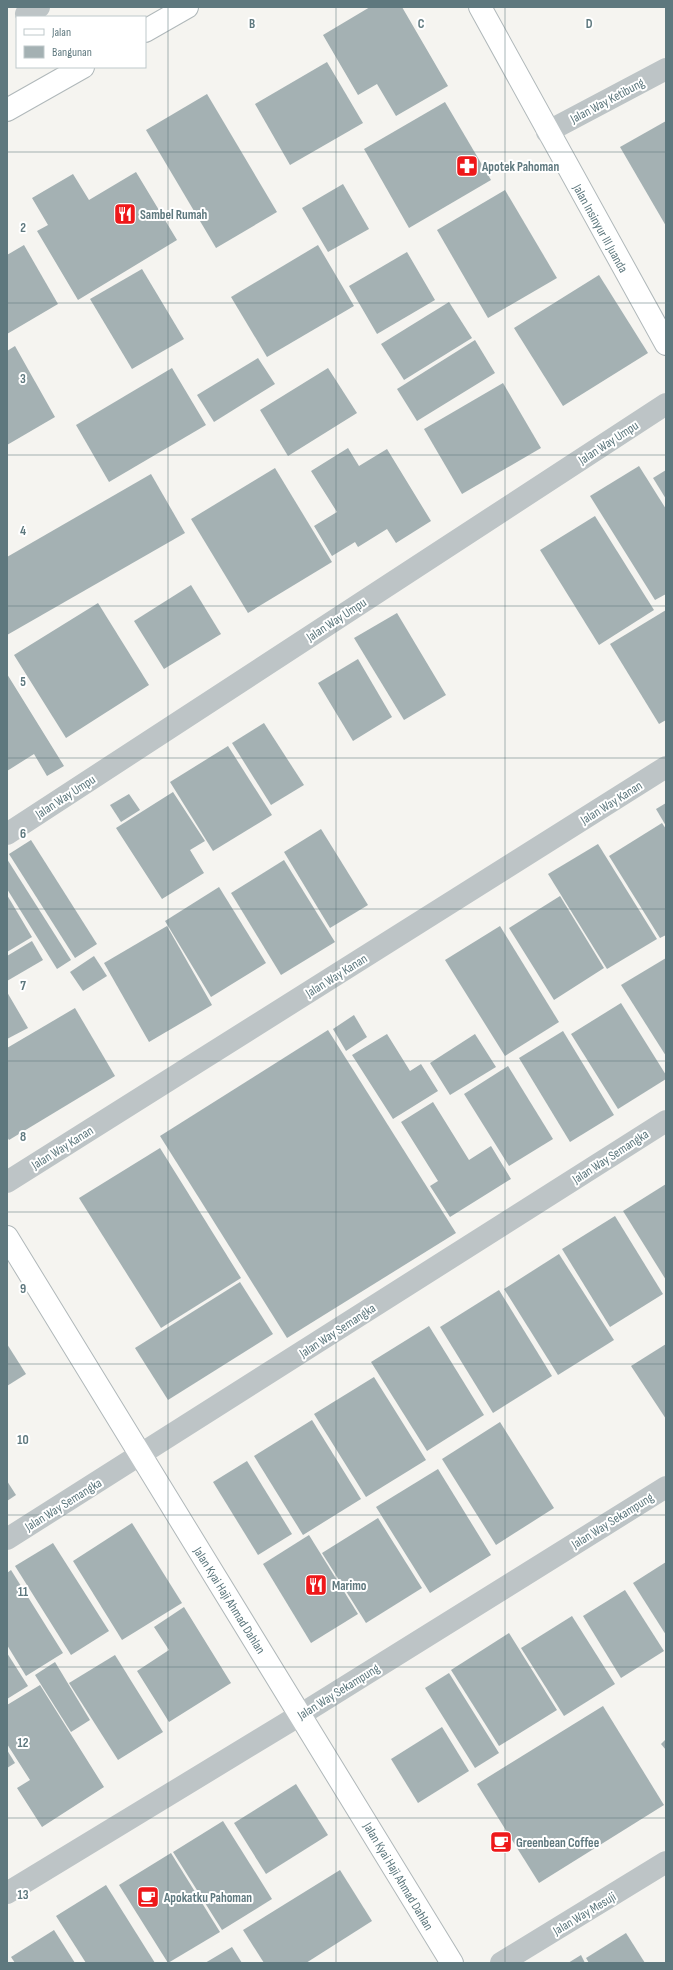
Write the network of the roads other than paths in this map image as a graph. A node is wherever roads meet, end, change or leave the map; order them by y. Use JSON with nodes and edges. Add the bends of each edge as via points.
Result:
{"nodes":[{"id":1,"x":188,"y":7,"type":"edge"},
{"id":2,"x":480,"y":7,"type":"edge"},
{"id":3,"x":146,"y":30,"type":"edge"},
{"id":4,"x":81,"y":68,"type":"edge"},
{"id":5,"x":666,"y":69,"type":"edge"},
{"id":6,"x":7,"y":110,"type":"edge"},
{"id":7,"x":547,"y":132,"type":"junction"},
{"id":8,"x":666,"y":344,"type":"edge"},
{"id":9,"x":666,"y":404,"type":"edge"},
{"id":10,"x":666,"y":767,"type":"edge"},
{"id":11,"x":7,"y":834,"type":"edge"},
{"id":12,"x":666,"y":1121,"type":"edge"},
{"id":13,"x":7,"y":1182,"type":"edge"},
{"id":14,"x":7,"y":1237,"type":"edge"},
{"id":15,"x":141,"y":1455,"type":"junction"},
{"id":16,"x":666,"y":1486,"type":"edge"},
{"id":17,"x":7,"y":1539,"type":"edge"},
{"id":18,"x":300,"y":1715,"type":"junction"},
{"id":19,"x":666,"y":1862,"type":"edge"},
{"id":20,"x":7,"y":1893,"type":"edge"},
{"id":21,"x":452,"y":1963,"type":"edge"},
{"id":22,"x":501,"y":1963,"type":"edge"}],
"edges":[{"from":1,"to":3,"type":"main road"},
{"from":2,"to":7,"type":"main road","name":"Jalan Insinyur III Juanda"},
{"from":4,"to":6,"type":"main road"},
{"from":5,"to":7,"type":"street","name":"Jalan Way Ketibung"},
{"from":7,"to":8,"type":"main road","name":"Jalan Insinyur III Juanda"},
{"from":9,"to":11,"type":"street","name":"Jalan Way Umpu"},
{"from":10,"to":13,"type":"street","name":"Jalan Way Kanan"},
{"from":12,"to":15,"type":"street","name":"Jalan Way Semangka"},
{"from":14,"to":15,"type":"main road","name":"Jalan Kyai Haji Ahmad Dahlan"},
{"from":15,"to":17,"type":"street","name":"Jalan Way Semangka"},
{"from":15,"to":18,"type":"main road","name":"Jalan Kyai Haji Ahmad Dahlan"},
{"from":16,"to":18,"type":"street","name":"Jalan Way Sekampung"},
{"from":18,"to":20,"type":"street","name":"Jalan Way Sekampung"},
{"from":18,"to":21,"type":"main road","name":"Jalan Kyai Haji Ahmad Dahlan"},
{"from":19,"to":22,"type":"street","name":"Jalan Way Mesuji"}]}
